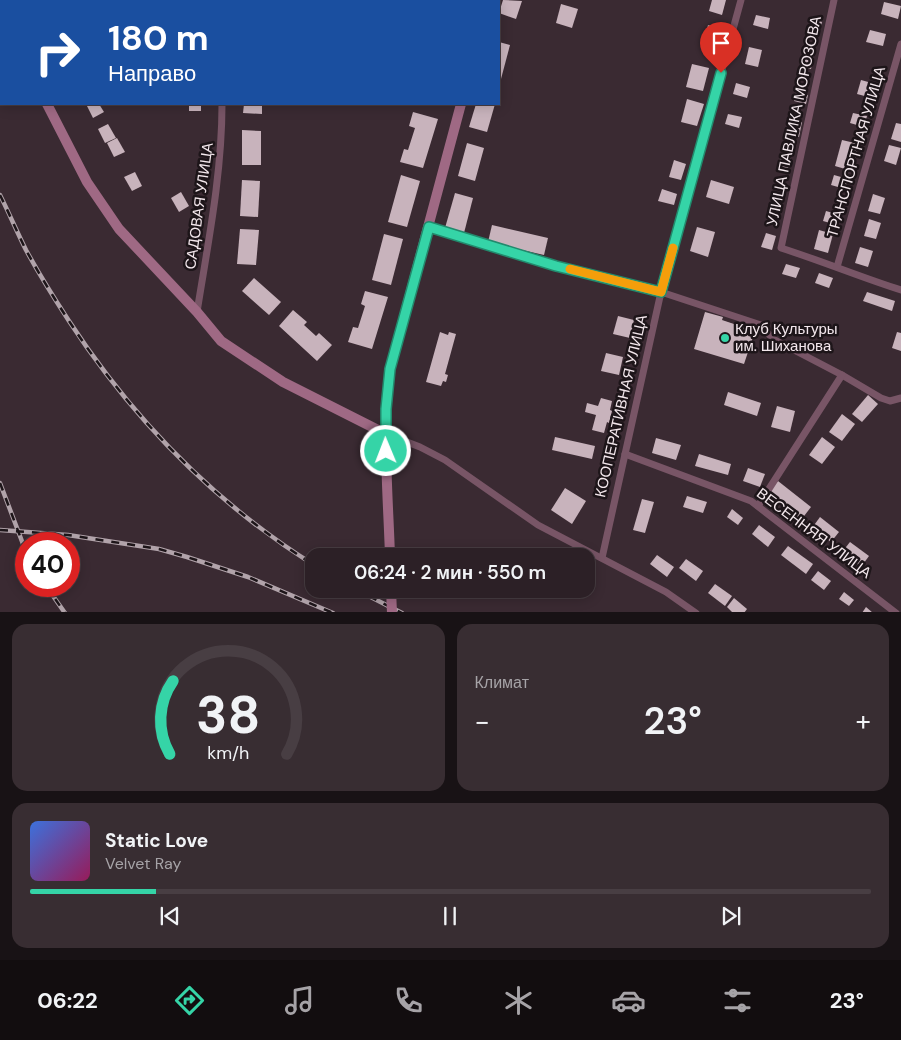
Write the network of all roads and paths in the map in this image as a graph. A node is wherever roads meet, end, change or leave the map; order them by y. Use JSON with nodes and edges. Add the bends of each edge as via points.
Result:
{"nodes":[{"id":1,"x":741,"y":0,"type":"edge"},
{"id":2,"x":834,"y":0,"type":"edge"},
{"id":3,"x":901,"y":44,"type":"edge"},
{"id":4,"x":48,"y":105,"type":"edge"},
{"id":5,"x":222,"y":105,"type":"edge"},
{"id":6,"x":460,"y":105,"type":"edge"},
{"id":7,"x":429,"y":227,"type":"junction"},
{"id":8,"x":837,"y":267,"type":"junction"},
{"id":9,"x":901,"y":290,"type":"edge"},
{"id":10,"x":661,"y":292,"type":"junction"},
{"id":11,"x":197,"y":312,"type":"junction"},
{"id":12,"x":842,"y":375,"type":"junction"},
{"id":13,"x":901,"y":398,"type":"edge"},
{"id":14,"x":386,"y":434,"type":"junction"},
{"id":15,"x":625,"y":454,"type":"junction"},
{"id":16,"x":758,"y":506,"type":"junction"},
{"id":17,"x":390,"y":548,"type":"edge"},
{"id":18,"x":602,"y":558,"type":"junction"},
{"id":19,"x":391,"y":598,"type":"edge"},
{"id":20,"x":392,"y":612,"type":"edge"},
{"id":21,"x":696,"y":612,"type":"edge"},
{"id":22,"x":896,"y":612,"type":"edge"}],
"edges":[{"from":1,"to":10,"type":"street","name":"КООПЕРАТИВНАЯ УЛИЦА"},
{"from":2,"to":8,"type":"street","name":"УЛИЦА ПАВЛИКА МОРОЗОВА","via":[[781,248]]},
{"from":3,"to":8,"type":"street","name":"ТРАНСПОРТНАЯ УЛИЦА"},
{"from":4,"to":11,"type":"street","via":[[86,182],[119,229]]},
{"from":5,"to":11,"type":"street","name":"САДОВАЯ УЛИЦА","via":[[222,138]]},
{"from":6,"to":7,"type":"street"},
{"from":7,"to":10,"type":"street","via":[[556,266]]},
{"from":7,"to":14,"type":"street","via":[[390,369]]},
{"from":8,"to":9,"type":"street"},
{"from":10,"to":12,"type":"street","via":[[761,325],[773,339]]},
{"from":10,"to":15,"type":"street","name":"КООПЕРАТИВНАЯ УЛИЦА"},
{"from":11,"to":14,"type":"street","via":[[221,341],[267,372]]},
{"from":12,"to":13,"type":"street","via":[[881,398],[890,401]]},
{"from":12,"to":16,"type":"street"},
{"from":14,"to":17,"type":"street"},
{"from":14,"to":18,"type":"street","via":[[445,460],[538,524]]},
{"from":15,"to":16,"type":"street","name":"ВЕСЕННЯЯ УЛИЦА","via":[[731,492]]},
{"from":15,"to":18,"type":"street","name":"КООПЕРАТИВНАЯ УЛИЦА"},
{"from":16,"to":22,"type":"street","name":"ВЕСЕННЯЯ УЛИЦА"},
{"from":18,"to":21,"type":"street"},
{"from":19,"to":20,"type":"street","bridge":true}]}
